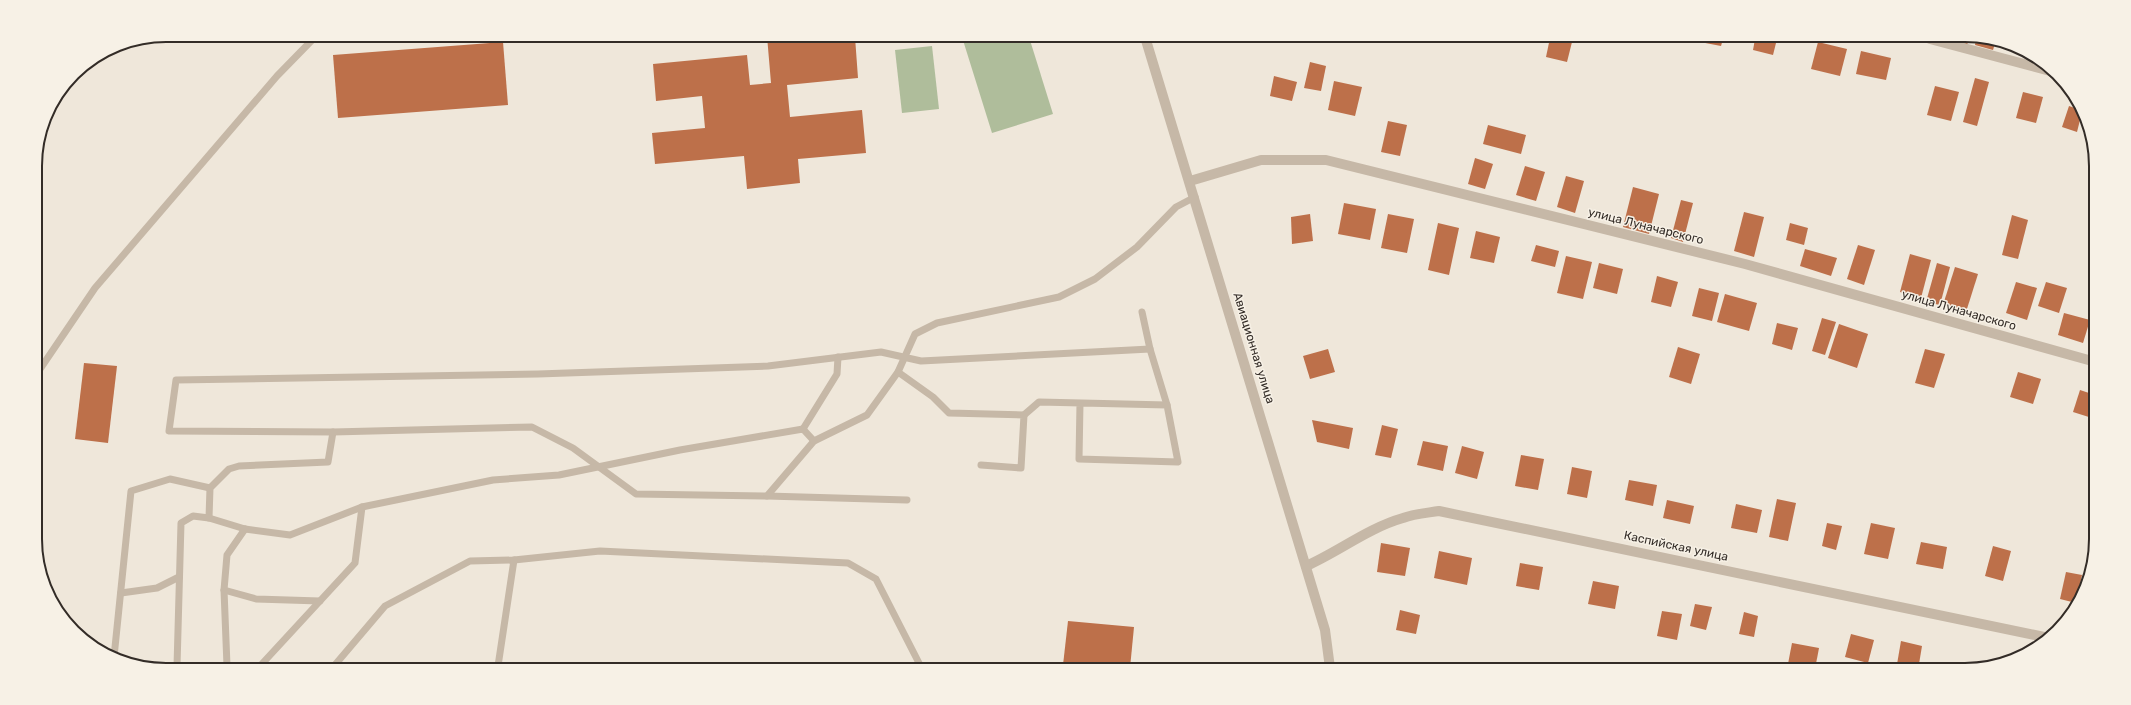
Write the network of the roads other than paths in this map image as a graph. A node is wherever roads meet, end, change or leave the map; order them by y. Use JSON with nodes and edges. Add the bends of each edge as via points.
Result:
{"nodes":[{"id":1,"x":310,"y":42,"type":"edge"},
{"id":2,"x":1147,"y":42,"type":"edge"},
{"id":3,"x":1941,"y":42,"type":"edge"},
{"id":4,"x":2041,"y":69,"type":"edge"},
{"id":5,"x":1190,"y":181,"type":"junction"},
{"id":6,"x":1195,"y":198,"type":"junction"},
{"id":7,"x":1142,"y":312,"type":"dead end"},
{"id":8,"x":1150,"y":349,"type":"junction"},
{"id":9,"x":838,"y":357,"type":"junction"},
{"id":10,"x":905,"y":357,"type":"junction"},
{"id":11,"x":2089,"y":360,"type":"edge"},
{"id":12,"x":42,"y":367,"type":"edge"},
{"id":13,"x":898,"y":372,"type":"junction"},
{"id":14,"x":1080,"y":403,"type":"junction"},
{"id":15,"x":1167,"y":405,"type":"junction"},
{"id":16,"x":1024,"y":415,"type":"junction"},
{"id":17,"x":802,"y":429,"type":"junction"},
{"id":18,"x":333,"y":432,"type":"junction"},
{"id":19,"x":814,"y":441,"type":"junction"},
{"id":20,"x":981,"y":464,"type":"dead end"},
{"id":21,"x":600,"y":467,"type":"junction"},
{"id":22,"x":210,"y":488,"type":"junction"},
{"id":23,"x":767,"y":496,"type":"junction"},
{"id":24,"x":907,"y":500,"type":"dead end"},
{"id":25,"x":362,"y":507,"type":"junction"},
{"id":26,"x":209,"y":518,"type":"junction"},
{"id":27,"x":245,"y":529,"type":"junction"},
{"id":28,"x":514,"y":560,"type":"junction"},
{"id":29,"x":1306,"y":566,"type":"junction"},
{"id":30,"x":179,"y":577,"type":"junction"},
{"id":31,"x":224,"y":590,"type":"junction"},
{"id":32,"x":120,"y":593,"type":"junction"},
{"id":33,"x":320,"y":601,"type":"junction"},
{"id":34,"x":2041,"y":636,"type":"edge"},
{"id":35,"x":115,"y":652,"type":"edge"},
{"id":36,"x":177,"y":663,"type":"edge"},
{"id":37,"x":226,"y":663,"type":"edge"},
{"id":38,"x":263,"y":663,"type":"edge"},
{"id":39,"x":337,"y":663,"type":"edge"},
{"id":40,"x":498,"y":663,"type":"edge"},
{"id":41,"x":919,"y":663,"type":"edge"},
{"id":42,"x":1329,"y":663,"type":"edge"}],
"edges":[{"from":1,"to":12,"type":"lane","via":[[277,76],[95,288]]},
{"from":2,"to":5,"type":"street","name":"Авиационная улица"},
{"from":3,"to":4,"type":"street"},
{"from":5,"to":6,"type":"street","name":"Авиационная улица"},
{"from":5,"to":11,"type":"street","name":"улица Луначарского","via":[[1261,160],[1326,160],[1745,264]]},
{"from":6,"to":10,"type":"lane","via":[[1176,207],[1137,247],[1094,279],[1058,297],[937,324],[915,334]]},
{"from":6,"to":29,"type":"street","name":"Авиационная улица"},
{"from":7,"to":8,"type":"lane"},
{"from":8,"to":10,"type":"lane","via":[[921,361]]},
{"from":8,"to":15,"type":"lane"},
{"from":9,"to":10,"type":"lane","via":[[881,352]]},
{"from":9,"to":17,"type":"lane","via":[[837,374]]},
{"from":9,"to":18,"type":"lane","via":[[760,367],[176,380],[169,431]]},
{"from":10,"to":13,"type":"lane"},
{"from":13,"to":16,"type":"lane","via":[[933,396],[949,413]]},
{"from":13,"to":19,"type":"lane","via":[[867,415]]},
{"from":14,"to":15,"type":"lane"},
{"from":14,"to":15,"type":"lane","via":[[1079,459],[1178,462]]},
{"from":14,"to":16,"type":"lane","via":[[1039,402]]},
{"from":16,"to":20,"type":"lane","via":[[1021,468]]},
{"from":17,"to":19,"type":"lane"},
{"from":17,"to":21,"type":"lane"},
{"from":18,"to":21,"type":"lane","via":[[532,427],[573,448]]},
{"from":18,"to":22,"type":"lane","via":[[328,462],[239,466],[229,469]]},
{"from":19,"to":23,"type":"lane"},
{"from":21,"to":23,"type":"lane","via":[[636,494]]},
{"from":21,"to":25,"type":"lane","via":[[559,475],[493,480]]},
{"from":22,"to":26,"type":"lane"},
{"from":22,"to":32,"type":"lane","via":[[170,479],[131,491]]},
{"from":23,"to":24,"type":"lane"},
{"from":25,"to":27,"type":"lane","via":[[290,535]]},
{"from":25,"to":33,"type":"lane","via":[[355,563]]},
{"from":26,"to":27,"type":"lane"},
{"from":26,"to":30,"type":"lane","via":[[193,516],[181,523]]},
{"from":27,"to":31,"type":"lane","via":[[227,555]]},
{"from":28,"to":39,"type":"lane","via":[[470,561],[385,606]]},
{"from":28,"to":40,"type":"lane"},
{"from":28,"to":41,"type":"lane","via":[[600,551],[848,563],[876,579]]},
{"from":29,"to":34,"type":"street","name":"Каспийская улица","via":[[1328,557],[1369,532],[1402,518],[1439,511]]},
{"from":29,"to":42,"type":"street","name":"Авиационная улица","via":[[1325,630]]},
{"from":30,"to":32,"type":"lane","via":[[157,588]]},
{"from":30,"to":36,"type":"lane"},
{"from":31,"to":33,"type":"lane","via":[[256,599]]},
{"from":31,"to":37,"type":"lane"},
{"from":32,"to":35,"type":"lane"},
{"from":33,"to":38,"type":"lane"}]}
